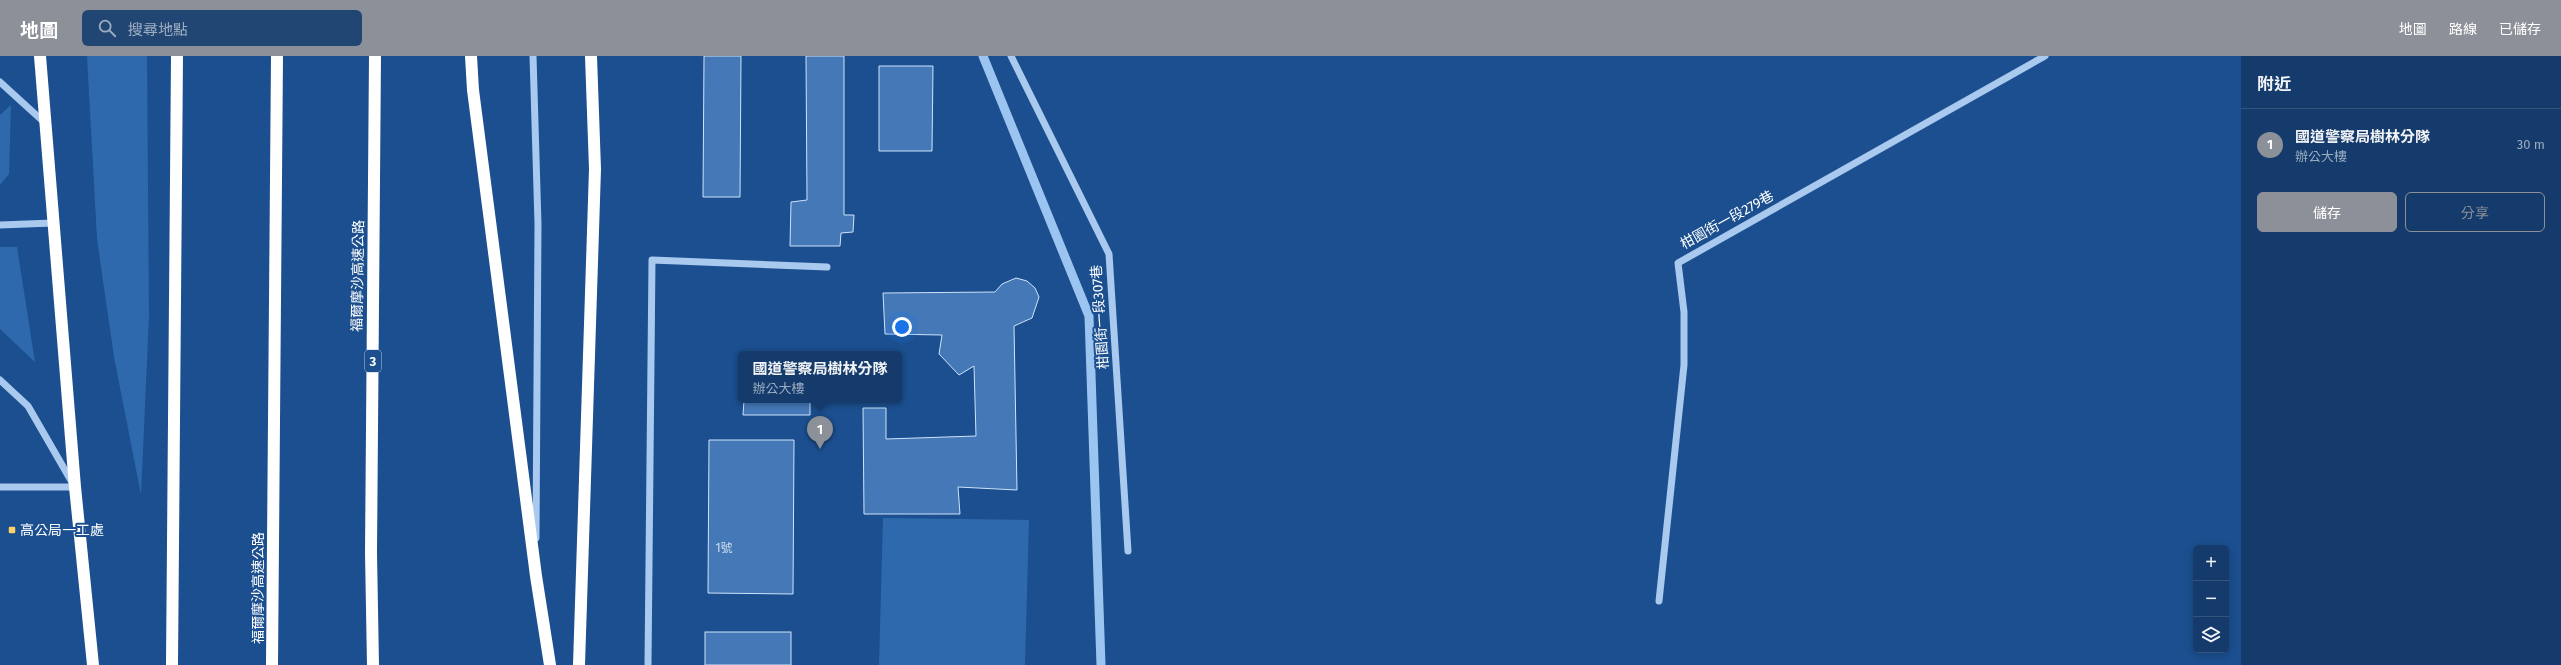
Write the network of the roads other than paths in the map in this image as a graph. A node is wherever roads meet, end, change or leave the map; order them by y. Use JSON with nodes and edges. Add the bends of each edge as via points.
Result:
{"nodes":[{"id":1,"x":40,"y":56,"type":"edge"},
{"id":2,"x":177,"y":56,"type":"edge"},
{"id":3,"x":277,"y":56,"type":"edge"},
{"id":4,"x":375,"y":56,"type":"edge"},
{"id":5,"x":471,"y":56,"type":"edge"},
{"id":6,"x":533,"y":56,"type":"edge"},
{"id":7,"x":590,"y":56,"type":"edge"},
{"id":8,"x":1010,"y":56,"type":"edge"},
{"id":9,"x":2045,"y":56,"type":"edge"},
{"id":10,"x":0,"y":82,"type":"edge"},
{"id":11,"x":45,"y":123,"type":"junction"},
{"id":12,"x":53,"y":223,"type":"junction"},
{"id":13,"x":0,"y":225,"type":"edge"},
{"id":14,"x":827,"y":267,"type":"dead end"},
{"id":15,"x":0,"y":380,"type":"edge"},
{"id":16,"x":0,"y":487,"type":"edge"},
{"id":17,"x":75,"y":487,"type":"junction"},
{"id":18,"x":1128,"y":551,"type":"dead end"},
{"id":19,"x":536,"y":576,"type":"junction"},
{"id":20,"x":1659,"y":602,"type":"dead end"},
{"id":21,"x":93,"y":665,"type":"edge"},
{"id":22,"x":172,"y":665,"type":"edge"},
{"id":23,"x":272,"y":665,"type":"edge"},
{"id":24,"x":372,"y":665,"type":"edge"},
{"id":25,"x":550,"y":665,"type":"edge"},
{"id":26,"x":579,"y":665,"type":"edge"},
{"id":27,"x":648,"y":665,"type":"edge"}],
"edges":[{"from":1,"to":11,"type":"highway"},
{"from":2,"to":22,"type":"highway"},
{"from":3,"to":23,"type":"highway","name":"福爾摩沙高速公路"},
{"from":4,"to":24,"type":"highway","name":"福爾摩沙高速公路","number":"3"},
{"from":5,"to":19,"type":"highway","via":[[473,90]]},
{"from":6,"to":19,"type":"lane","via":[[538,224]]},
{"from":7,"to":26,"type":"highway","via":[[595,169]]},
{"from":8,"to":18,"type":"lane","name":"柑園街一段307巷","via":[[1109,254]]},
{"from":9,"to":20,"type":"lane","name":"柑園街一段279巷","via":[[1678,263],[1684,312],[1684,365]]},
{"from":10,"to":11,"type":"lane"},
{"from":11,"to":12,"type":"highway"},
{"from":12,"to":13,"type":"lane"},
{"from":12,"to":17,"type":"highway"},
{"from":14,"to":27,"type":"lane","via":[[652,260]]},
{"from":15,"to":17,"type":"lane","via":[[28,406]]},
{"from":16,"to":17,"type":"lane"},
{"from":17,"to":21,"type":"highway"},
{"from":19,"to":25,"type":"highway"}]}
